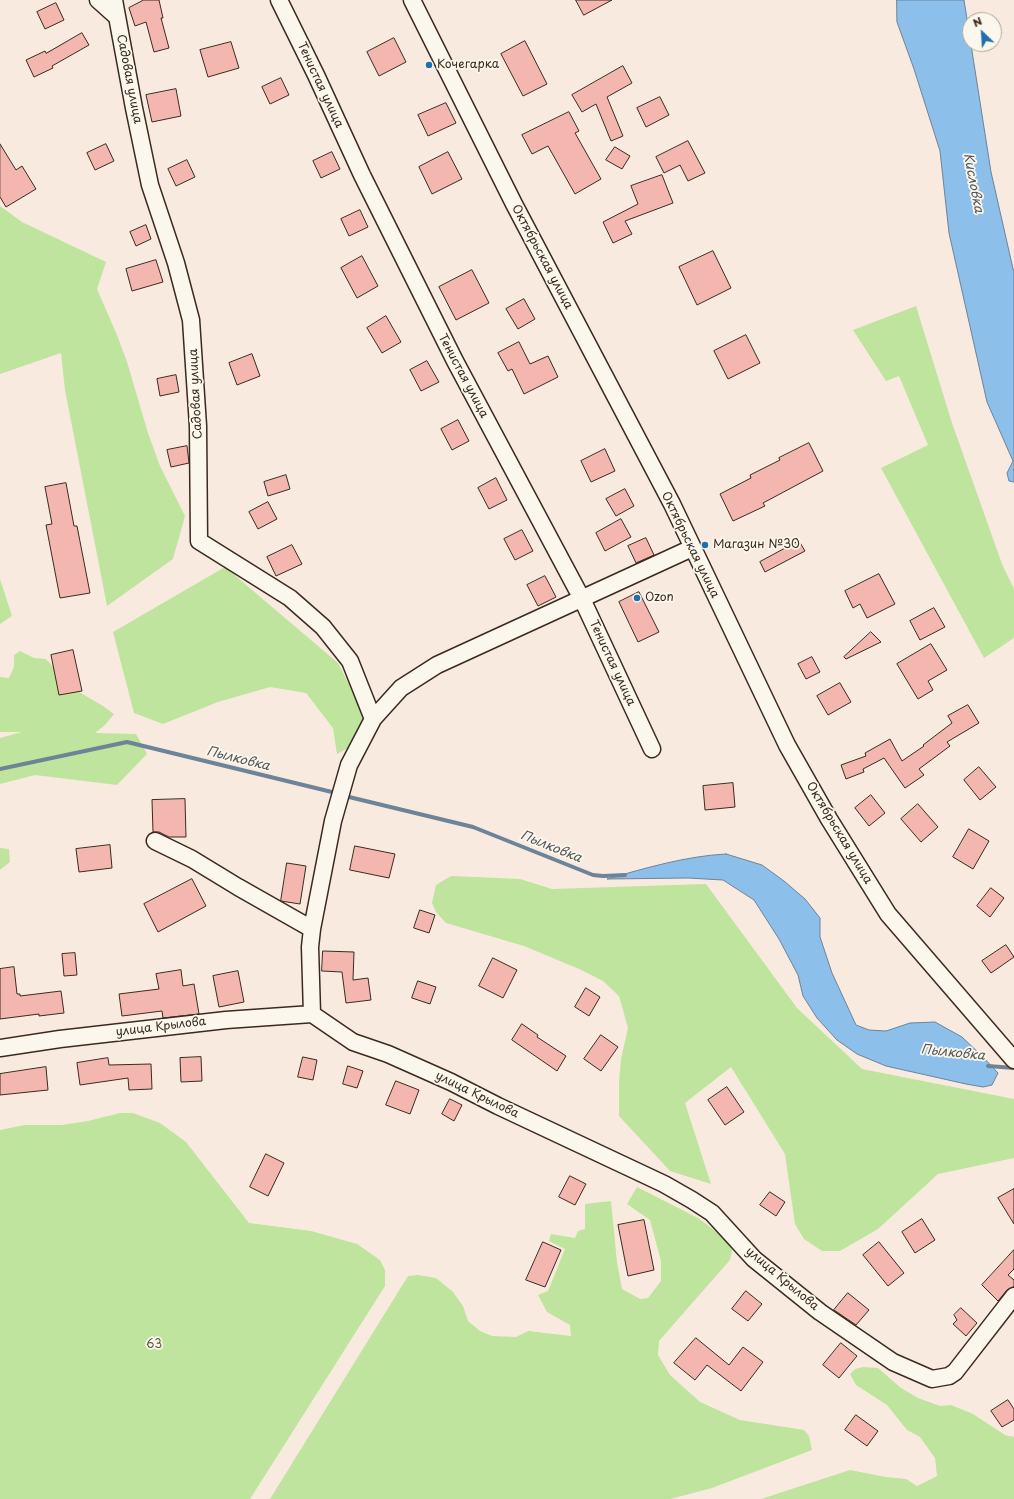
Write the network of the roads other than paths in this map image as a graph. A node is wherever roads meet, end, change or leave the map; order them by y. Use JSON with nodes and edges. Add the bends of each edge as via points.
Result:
{"nodes":[{"id":1,"x":98,"y":0,"type":"edge"},
{"id":2,"x":114,"y":0,"type":"edge"},
{"id":3,"x":279,"y":0,"type":"edge"},
{"id":4,"x":412,"y":0,"type":"edge"},
{"id":5,"x":117,"y":18,"type":"junction"},
{"id":6,"x":692,"y":548,"type":"junction"},
{"id":7,"x":582,"y":599,"type":"junction"},
{"id":8,"x":373,"y":719,"type":"junction"},
{"id":9,"x":652,"y":749,"type":"dead end"},
{"id":10,"x":155,"y":841,"type":"dead end"},
{"id":11,"x":312,"y":929,"type":"junction"},
{"id":12,"x":312,"y":1014,"type":"junction"},
{"id":13,"x":0,"y":1048,"type":"edge"},
{"id":14,"x":1014,"y":1060,"type":"edge"},
{"id":15,"x":1013,"y":1299,"type":"edge"}],
"edges":[{"from":1,"to":5,"type":"street"},
{"from":2,"to":5,"type":"street","name":"Садовая улица"},
{"from":3,"to":7,"type":"street","name":"Тенистая улица","via":[[451,354]]},
{"from":4,"to":6,"type":"street","name":"Октябрьская улица","via":[[514,204],[672,504]]},
{"from":5,"to":8,"type":"street","name":"Садовая улица","via":[[150,185],[176,263],[191,320],[198,426],[199,541],[290,598],[322,627],[350,661]]},
{"from":6,"to":7,"type":"street"},
{"from":6,"to":14,"type":"street","name":"Октябрьская улица","via":[[787,745],[888,914]]},
{"from":7,"to":8,"type":"street","via":[[436,665],[401,688]]},
{"from":7,"to":9,"type":"street","name":"Тенистая улица"},
{"from":8,"to":11,"type":"street","via":[[347,772],[333,821]]},
{"from":10,"to":11,"type":"street","via":[[192,859]]},
{"from":11,"to":12,"type":"street"},
{"from":12,"to":13,"type":"street","name":"улица Крылова","via":[[226,1020]]},
{"from":12,"to":15,"type":"street","name":"улица Крылова","via":[[353,1042],[388,1054],[451,1082],[664,1184],[692,1200],[712,1214],[754,1259],[820,1312],[893,1362],[932,1379],[949,1376],[959,1367]]}]}
